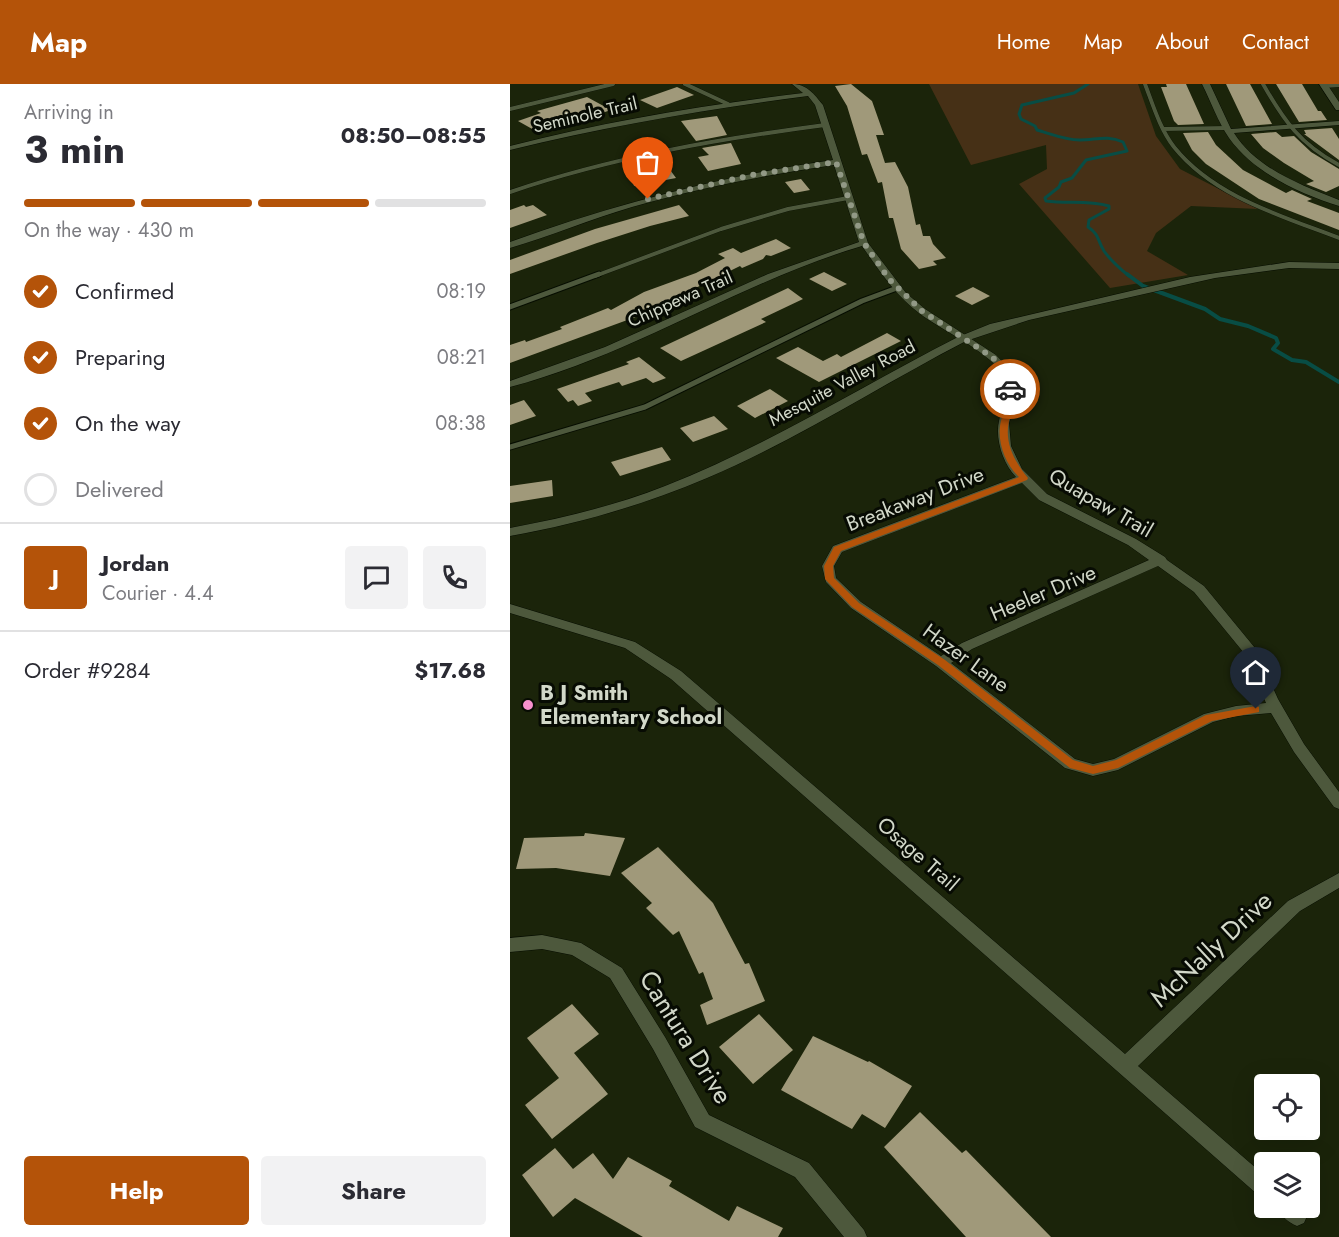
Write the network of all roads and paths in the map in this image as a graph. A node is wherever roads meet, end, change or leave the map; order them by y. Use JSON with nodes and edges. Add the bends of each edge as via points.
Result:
{"nodes":[{"id":1,"x":613,"y":84,"type":"edge"},
{"id":2,"x":685,"y":84,"type":"edge"},
{"id":3,"x":796,"y":84,"type":"edge"},
{"id":4,"x":1145,"y":84,"type":"edge"},
{"id":5,"x":1206,"y":84,"type":"edge"},
{"id":6,"x":1263,"y":84,"type":"edge"},
{"id":7,"x":1324,"y":85,"type":"edge"},
{"id":8,"x":1339,"y":85,"type":"edge"},
{"id":9,"x":810,"y":94,"type":"junction"},
{"id":10,"x":729,"y":104,"type":"junction"},
{"id":11,"x":1339,"y":108,"type":"edge"},
{"id":12,"x":510,"y":110,"type":"edge"},
{"id":13,"x":1339,"y":123,"type":"edge"},
{"id":14,"x":825,"y":125,"type":"junction"},
{"id":15,"x":1163,"y":129,"type":"junction"},
{"id":16,"x":1289,"y":129,"type":"junction"},
{"id":17,"x":1228,"y":130,"type":"junction"},
{"id":18,"x":510,"y":148,"type":"edge"},
{"id":19,"x":836,"y":162,"type":"junction"},
{"id":20,"x":1339,"y":165,"type":"edge"},
{"id":21,"x":510,"y":192,"type":"edge"},
{"id":22,"x":848,"y":198,"type":"junction"},
{"id":23,"x":1339,"y":202,"type":"edge"},
{"id":24,"x":1339,"y":238,"type":"edge"},
{"id":25,"x":864,"y":243,"type":"junction"},
{"id":26,"x":510,"y":245,"type":"edge"},
{"id":27,"x":1339,"y":266,"type":"edge"},
{"id":28,"x":897,"y":288,"type":"junction"},
{"id":29,"x":510,"y":307,"type":"edge"},
{"id":30,"x":963,"y":339,"type":"junction"},
{"id":31,"x":510,"y":384,"type":"edge"},
{"id":32,"x":510,"y":447,"type":"edge"},
{"id":33,"x":1024,"y":478,"type":"junction"},
{"id":34,"x":510,"y":532,"type":"edge"},
{"id":35,"x":1161,"y":561,"type":"junction"},
{"id":36,"x":828,"y":566,"type":"joint"},
{"id":37,"x":510,"y":608,"type":"edge"},
{"id":38,"x":941,"y":663,"type":"junction"},
{"id":39,"x":1275,"y":707,"type":"junction"},
{"id":40,"x":1339,"y":803,"type":"edge"},
{"id":41,"x":1339,"y":880,"type":"edge"},
{"id":42,"x":510,"y":945,"type":"edge"},
{"id":43,"x":1125,"y":1066,"type":"junction"},
{"id":44,"x":1254,"y":1178,"type":"edge"},
{"id":45,"x":857,"y":1237,"type":"edge"}],
"edges":[{"from":1,"to":12,"type":"lane"},
{"from":2,"to":10,"type":"lane"},
{"from":3,"to":9,"type":"street","name":"Quapaw Trail"},
{"from":4,"to":15,"type":"lane"},
{"from":5,"to":17,"type":"street"},
{"from":6,"to":16,"type":"lane"},
{"from":7,"to":8,"type":"lane"},
{"from":7,"to":11,"type":"street"},
{"from":9,"to":10,"type":"street","name":"Seminole Trail"},
{"from":9,"to":14,"type":"street","name":"Quapaw Trail","via":[[819,105]]},
{"from":10,"to":18,"type":"street","name":"Seminole Trail","via":[[617,122]]},
{"from":13,"to":16,"type":"street"},
{"from":14,"to":19,"type":"street","name":"Quapaw Trail"},
{"from":14,"to":21,"type":"lane","via":[[609,160]]},
{"from":15,"to":17,"type":"lane"},
{"from":15,"to":24,"type":"lane","via":[[1185,160],[1207,177],[1271,211]]},
{"from":16,"to":17,"type":"street"},
{"from":16,"to":20,"type":"lane","via":[[1322,157]]},
{"from":17,"to":23,"type":"street","via":[[1247,154],[1268,169],[1291,183]]},
{"from":19,"to":22,"type":"street","name":"Quapaw Trail"},
{"from":19,"to":26,"type":"street","via":[[669,193]]},
{"from":22,"to":25,"type":"street","name":"Quapaw Trail"},
{"from":22,"to":29,"type":"lane","via":[[788,209],[721,229]]},
{"from":25,"to":28,"type":"street","name":"Quapaw Trail"},
{"from":25,"to":31,"type":"street","name":"Chippewa Trail","via":[[765,279],[612,348]]},
{"from":27,"to":30,"type":"street","name":"Mesquite Valley Road","via":[[1290,265],[1176,283],[1003,324]]},
{"from":28,"to":30,"type":"street","name":"Quapaw Trail"},
{"from":28,"to":32,"type":"lane","via":[[862,301],[645,407]]},
{"from":30,"to":33,"type":"street","name":"Quapaw Trail","via":[[992,357],[1008,373],[1011,401],[1004,423],[1005,446]]},
{"from":30,"to":34,"type":"street","name":"Mesquite Valley Road","via":[[812,422],[676,488],[603,513]]},
{"from":33,"to":35,"type":"street","name":"Quapaw Trail","via":[[1043,497]]},
{"from":33,"to":36,"type":"street","name":"Breakaway Drive","via":[[837,549]]},
{"from":35,"to":38,"type":"street","name":"Heeler Drive","via":[[967,646]]},
{"from":35,"to":39,"type":"street","name":"Quapaw Trail","via":[[1199,589],[1250,651]]},
{"from":36,"to":38,"type":"street","name":"Hazer Lane","via":[[830,579],[856,605]]},
{"from":37,"to":43,"type":"street","name":"Osage Trail","via":[[630,645],[676,675]]},
{"from":38,"to":39,"type":"street","name":"Hazer Lane","via":[[1070,764],[1093,770],[1118,764],[1209,718]]},
{"from":39,"to":40,"type":"street","name":"Quapaw Trail"},
{"from":41,"to":43,"type":"street","name":"McNally Drive","via":[[1294,906]]},
{"from":42,"to":45,"type":"street","name":"Cantura Drive","via":[[543,942],[574,948],[616,973],[702,1122],[802,1170]]},
{"from":43,"to":44,"type":"street","name":"Osage Trail"}]}
